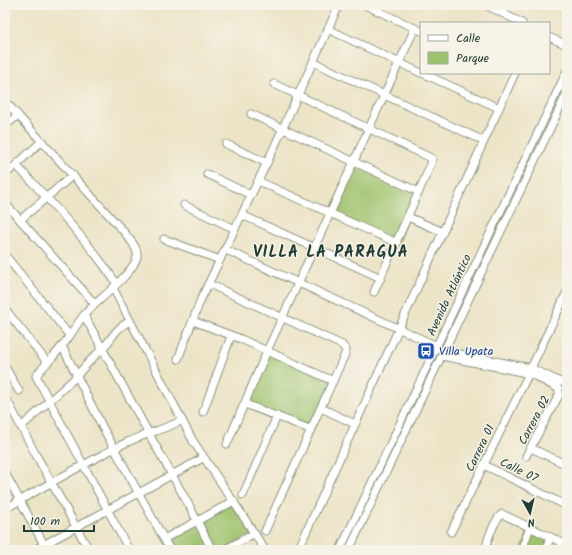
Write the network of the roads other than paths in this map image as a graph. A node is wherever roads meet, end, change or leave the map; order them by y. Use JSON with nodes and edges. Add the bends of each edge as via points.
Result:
{"nodes":[{"id":1,"x":339,"y":5,"type":"edge"},
{"id":2,"x":365,"y":5,"type":"edge"},
{"id":3,"x":486,"y":5,"type":"edge"},
{"id":4,"x":520,"y":22,"type":"edge"},
{"id":5,"x":328,"y":29,"type":"junction"},
{"id":6,"x":418,"y":29,"type":"edge"},
{"id":7,"x":550,"y":37,"type":"edge"},
{"id":8,"x":567,"y":45,"type":"edge"},
{"id":9,"x":313,"y":62,"type":"junction"},
{"id":10,"x":399,"y":62,"type":"junction"},
{"id":11,"x":567,"y":71,"type":"edge"},
{"id":12,"x":420,"y":72,"type":"edge"},
{"id":13,"x":423,"y":74,"type":"edge"},
{"id":14,"x":514,"y":74,"type":"edge"},
{"id":15,"x":274,"y":84,"type":"dead end"},
{"id":16,"x":567,"y":93,"type":"edge"},
{"id":17,"x":385,"y":94,"type":"junction"},
{"id":18,"x":298,"y":96,"type":"junction"},
{"id":19,"x":5,"y":101,"type":"edge"},
{"id":20,"x":499,"y":108,"type":"junction"},
{"id":21,"x":251,"y":114,"type":"dead end"},
{"id":22,"x":18,"y":115,"type":"junction"},
{"id":23,"x":5,"y":126,"type":"edge"},
{"id":24,"x":369,"y":128,"type":"junction"},
{"id":25,"x":282,"y":130,"type":"junction"},
{"id":26,"x":42,"y":141,"type":"junction"},
{"id":27,"x":484,"y":141,"type":"junction"},
{"id":28,"x":226,"y":144,"type":"dead end"},
{"id":29,"x":267,"y":163,"type":"junction"},
{"id":30,"x":353,"y":163,"type":"junction"},
{"id":31,"x":16,"y":165,"type":"junction"},
{"id":32,"x":206,"y":174,"type":"dead end"},
{"id":33,"x":5,"y":175,"type":"edge"},
{"id":34,"x":73,"y":175,"type":"junction"},
{"id":35,"x":258,"y":181,"type":"junction"},
{"id":36,"x":419,"y":192,"type":"junction"},
{"id":37,"x":251,"y":195,"type":"junction"},
{"id":38,"x":46,"y":197,"type":"junction"},
{"id":39,"x":5,"y":203,"type":"edge"},
{"id":40,"x":184,"y":205,"type":"dead end"},
{"id":41,"x":330,"y":214,"type":"junction"},
{"id":42,"x":242,"y":215,"type":"junction"},
{"id":43,"x":408,"y":217,"type":"junction"},
{"id":44,"x":20,"y":220,"type":"junction"},
{"id":45,"x":235,"y":229,"type":"junction"},
{"id":46,"x":443,"y":232,"type":"junction"},
{"id":47,"x":164,"y":240,"type":"dead end"},
{"id":48,"x":397,"y":243,"type":"junction"},
{"id":49,"x":315,"y":247,"type":"junction"},
{"id":50,"x":226,"y":250,"type":"junction"},
{"id":51,"x":5,"y":255,"type":"edge"},
{"id":52,"x":220,"y":260,"type":"junction"},
{"id":53,"x":381,"y":278,"type":"junction"},
{"id":54,"x":299,"y":283,"type":"junction"},
{"id":55,"x":208,"y":284,"type":"junction"},
{"id":56,"x":115,"y":286,"type":"junction"},
{"id":57,"x":374,"y":292,"type":"dead end"},
{"id":58,"x":567,"y":292,"type":"edge"},
{"id":59,"x":94,"y":304,"type":"junction"},
{"id":60,"x":5,"y":309,"type":"edge"},
{"id":61,"x":84,"y":315,"type":"junction"},
{"id":62,"x":283,"y":317,"type":"junction"},
{"id":63,"x":130,"y":321,"type":"junction"},
{"id":64,"x":193,"y":321,"type":"junction"},
{"id":65,"x":399,"y":329,"type":"junction"},
{"id":66,"x":69,"y":335,"type":"junction"},
{"id":67,"x":231,"y":336,"type":"junction"},
{"id":68,"x":62,"y":346,"type":"junction"},
{"id":69,"x":437,"y":346,"type":"junction"},
{"id":70,"x":102,"y":349,"type":"junction"},
{"id":71,"x":267,"y":351,"type":"junction"},
{"id":72,"x":443,"y":354,"type":"junction"},
{"id":73,"x":178,"y":359,"type":"dead end"},
{"id":74,"x":47,"y":362,"type":"junction"},
{"id":75,"x":5,"y":367,"type":"edge"},
{"id":76,"x":530,"y":371,"type":"junction"},
{"id":77,"x":77,"y":376,"type":"junction"},
{"id":78,"x":567,"y":379,"type":"edge"},
{"id":79,"x":333,"y":382,"type":"junction"},
{"id":80,"x":19,"y":391,"type":"dead end"},
{"id":81,"x":8,"y":402,"type":"dead end"},
{"id":82,"x":49,"y":402,"type":"junction"},
{"id":83,"x":245,"y":404,"type":"junction"},
{"id":84,"x":321,"y":408,"type":"junction"},
{"id":85,"x":203,"y":412,"type":"dead end"},
{"id":86,"x":277,"y":416,"type":"junction"},
{"id":87,"x":181,"y":420,"type":"junction"},
{"id":88,"x":355,"y":424,"type":"junction"},
{"id":89,"x":21,"y":427,"type":"junction"},
{"id":90,"x":312,"y":430,"type":"junction"},
{"id":91,"x":149,"y":434,"type":"junction"},
{"id":92,"x":227,"y":444,"type":"dead end"},
{"id":93,"x":531,"y":448,"type":"junction"},
{"id":94,"x":115,"y":449,"type":"junction"},
{"id":95,"x":526,"y":456,"type":"dead end"},
{"id":96,"x":204,"y":458,"type":"junction"},
{"id":97,"x":484,"y":465,"type":"junction"},
{"id":98,"x":567,"y":465,"type":"edge"},
{"id":99,"x":84,"y":466,"type":"junction"},
{"id":100,"x":5,"y":473,"type":"edge"},
{"id":101,"x":172,"y":476,"type":"junction"},
{"id":102,"x":51,"y":482,"type":"junction"},
{"id":103,"x":140,"y":493,"type":"junction"},
{"id":104,"x":243,"y":495,"type":"dead end"},
{"id":105,"x":20,"y":500,"type":"junction"},
{"id":106,"x":234,"y":501,"type":"junction"},
{"id":107,"x":567,"y":506,"type":"edge"},
{"id":108,"x":5,"y":509,"type":"edge"},
{"id":109,"x":108,"y":510,"type":"junction"},
{"id":110,"x":198,"y":522,"type":"junction"},
{"id":111,"x":76,"y":527,"type":"junction"},
{"id":112,"x":530,"y":527,"type":"junction"},
{"id":113,"x":265,"y":530,"type":"dead end"},
{"id":114,"x":451,"y":532,"type":"dead end"},
{"id":115,"x":254,"y":533,"type":"junction"},
{"id":116,"x":550,"y":537,"type":"junction"},
{"id":117,"x":164,"y":539,"type":"junction"},
{"id":118,"x":567,"y":545,"type":"edge"},
{"id":119,"x":46,"y":547,"type":"edge"},
{"id":120,"x":486,"y":549,"type":"edge"},
{"id":121,"x":34,"y":550,"type":"edge"},
{"id":122,"x":89,"y":550,"type":"edge"},
{"id":123,"x":130,"y":550,"type":"edge"},
{"id":124,"x":170,"y":550,"type":"edge"},
{"id":125,"x":212,"y":550,"type":"edge"},
{"id":126,"x":224,"y":550,"type":"edge"},
{"id":127,"x":265,"y":550,"type":"edge"},
{"id":128,"x":298,"y":550,"type":"edge"},
{"id":129,"x":340,"y":550,"type":"edge"},
{"id":130,"x":349,"y":550,"type":"edge"},
{"id":131,"x":522,"y":550,"type":"edge"},
{"id":132,"x":546,"y":550,"type":"edge"}],
"edges":[{"from":1,"to":5,"type":"street"},
{"from":2,"to":6,"type":"street"},
{"from":3,"to":4,"type":"street"},
{"from":5,"to":9,"type":"street"},
{"from":5,"to":10,"type":"street"},
{"from":6,"to":10,"type":"street"},
{"from":7,"to":8,"type":"street"},
{"from":9,"to":17,"type":"street"},
{"from":9,"to":18,"type":"street"},
{"from":10,"to":12,"type":"street"},
{"from":10,"to":17,"type":"street"},
{"from":11,"to":69,"type":"street","name":"Avenida Atlántico"},
{"from":13,"to":20,"type":"street"},
{"from":14,"to":20,"type":"street"},
{"from":15,"to":18,"type":"street"},
{"from":16,"to":72,"type":"street","name":"Avenida Atlántico"},
{"from":17,"to":24,"type":"street"},
{"from":17,"to":27,"type":"street"},
{"from":18,"to":24,"type":"street"},
{"from":18,"to":25,"type":"street"},
{"from":19,"to":22,"type":"street"},
{"from":20,"to":27,"type":"street"},
{"from":21,"to":25,"type":"street"},
{"from":22,"to":23,"type":"street"},
{"from":22,"to":26,"type":"street"},
{"from":24,"to":30,"type":"street"},
{"from":24,"to":36,"type":"street","via":[[431,158]]},
{"from":25,"to":29,"type":"street"},
{"from":25,"to":30,"type":"street"},
{"from":26,"to":31,"type":"street"},
{"from":26,"to":34,"type":"street"},
{"from":27,"to":46,"type":"street"},
{"from":28,"to":29,"type":"street"},
{"from":29,"to":35,"type":"street"},
{"from":30,"to":36,"type":"street"},
{"from":30,"to":41,"type":"street"},
{"from":31,"to":33,"type":"street"},
{"from":31,"to":38,"type":"street"},
{"from":32,"to":37,"type":"street"},
{"from":34,"to":38,"type":"street"},
{"from":34,"to":56,"type":"street","via":[[135,248],[137,258]]},
{"from":35,"to":37,"type":"street"},
{"from":35,"to":41,"type":"street"},
{"from":36,"to":43,"type":"street"},
{"from":37,"to":42,"type":"street"},
{"from":38,"to":44,"type":"street"},
{"from":38,"to":56,"type":"street","via":[[94,253]]},
{"from":39,"to":44,"type":"street"},
{"from":40,"to":45,"type":"street"},
{"from":41,"to":48,"type":"street"},
{"from":41,"to":49,"type":"street"},
{"from":42,"to":45,"type":"street"},
{"from":42,"to":49,"type":"street"},
{"from":43,"to":46,"type":"street"},
{"from":43,"to":48,"type":"street"},
{"from":44,"to":59,"type":"street"},
{"from":45,"to":50,"type":"street"},
{"from":46,"to":65,"type":"street"},
{"from":47,"to":52,"type":"street"},
{"from":48,"to":53,"type":"street"},
{"from":49,"to":53,"type":"street"},
{"from":49,"to":54,"type":"street"},
{"from":50,"to":52,"type":"street"},
{"from":50,"to":54,"type":"street"},
{"from":51,"to":66,"type":"street"},
{"from":52,"to":55,"type":"street"},
{"from":53,"to":57,"type":"street"},
{"from":54,"to":62,"type":"street"},
{"from":54,"to":65,"type":"street"},
{"from":55,"to":62,"type":"street"},
{"from":55,"to":64,"type":"street"},
{"from":56,"to":59,"type":"street"},
{"from":56,"to":63,"type":"street"},
{"from":58,"to":76,"type":"street","name":"Carrera 01"},
{"from":59,"to":61,"type":"street"},
{"from":60,"to":74,"type":"street"},
{"from":61,"to":66,"type":"street"},
{"from":61,"to":70,"type":"street"},
{"from":62,"to":71,"type":"street"},
{"from":62,"to":79,"type":"street","via":[[344,347],[346,354]]},
{"from":63,"to":70,"type":"street","via":[[116,331]]},
{"from":63,"to":87,"type":"street"},
{"from":64,"to":67,"type":"street"},
{"from":64,"to":73,"type":"street"},
{"from":65,"to":69,"type":"street"},
{"from":65,"to":88,"type":"street"},
{"from":66,"to":68,"type":"street"},
{"from":67,"to":71,"type":"street"},
{"from":67,"to":85,"type":"street"},
{"from":68,"to":74,"type":"street"},
{"from":68,"to":77,"type":"street"},
{"from":69,"to":129,"type":"street","name":"Avenida Atlántico"},
{"from":70,"to":77,"type":"street"},
{"from":70,"to":91,"type":"street"},
{"from":71,"to":79,"type":"street"},
{"from":71,"to":83,"type":"street"},
{"from":72,"to":76,"type":"street"},
{"from":72,"to":130,"type":"street","name":"Avenida Atlántico"},
{"from":74,"to":82,"type":"street","via":[[36,376]]},
{"from":75,"to":80,"type":"street"},
{"from":76,"to":78,"type":"street","via":[[560,382]]},
{"from":76,"to":93,"type":"street","name":"Carrera 02","via":[[558,387],[560,393]]},
{"from":76,"to":97,"type":"street","name":"Carrera 01"},
{"from":77,"to":82,"type":"street"},
{"from":77,"to":94,"type":"street"},
{"from":79,"to":84,"type":"street"},
{"from":81,"to":89,"type":"street"},
{"from":82,"to":89,"type":"street"},
{"from":82,"to":99,"type":"street"},
{"from":83,"to":86,"type":"street"},
{"from":83,"to":92,"type":"street"},
{"from":84,"to":88,"type":"street"},
{"from":84,"to":90,"type":"street"},
{"from":86,"to":90,"type":"street"},
{"from":86,"to":104,"type":"street"},
{"from":87,"to":91,"type":"street"},
{"from":87,"to":96,"type":"street"},
{"from":88,"to":128,"type":"street"},
{"from":89,"to":102,"type":"street"},
{"from":90,"to":113,"type":"street"},
{"from":91,"to":94,"type":"street"},
{"from":91,"to":101,"type":"street"},
{"from":93,"to":95,"type":"street","name":"Carrera 02"},
{"from":93,"to":98,"type":"street"},
{"from":94,"to":99,"type":"street"},
{"from":94,"to":103,"type":"street"},
{"from":96,"to":101,"type":"street"},
{"from":96,"to":106,"type":"street"},
{"from":97,"to":107,"type":"street","name":"Calle 07"},
{"from":97,"to":114,"type":"street","name":"Carrera 01"},
{"from":99,"to":102,"type":"street"},
{"from":99,"to":109,"type":"street"},
{"from":100,"to":105,"type":"street"},
{"from":101,"to":103,"type":"street"},
{"from":101,"to":110,"type":"street"},
{"from":102,"to":105,"type":"street"},
{"from":102,"to":111,"type":"street"},
{"from":103,"to":109,"type":"street"},
{"from":103,"to":117,"type":"street"},
{"from":105,"to":108,"type":"street"},
{"from":105,"to":119,"type":"street"},
{"from":106,"to":110,"type":"street"},
{"from":106,"to":115,"type":"street"},
{"from":109,"to":111,"type":"street"},
{"from":109,"to":123,"type":"street"},
{"from":110,"to":117,"type":"street"},
{"from":110,"to":125,"type":"street"},
{"from":111,"to":119,"type":"street"},
{"from":111,"to":122,"type":"street"},
{"from":112,"to":116,"type":"street"},
{"from":112,"to":120,"type":"street","via":[[503,514],[500,515]]},
{"from":112,"to":131,"type":"street"},
{"from":115,"to":126,"type":"street"},
{"from":115,"to":127,"type":"street"},
{"from":116,"to":118,"type":"street"},
{"from":116,"to":132,"type":"street"},
{"from":117,"to":124,"type":"street"},
{"from":119,"to":121,"type":"street"}]}
